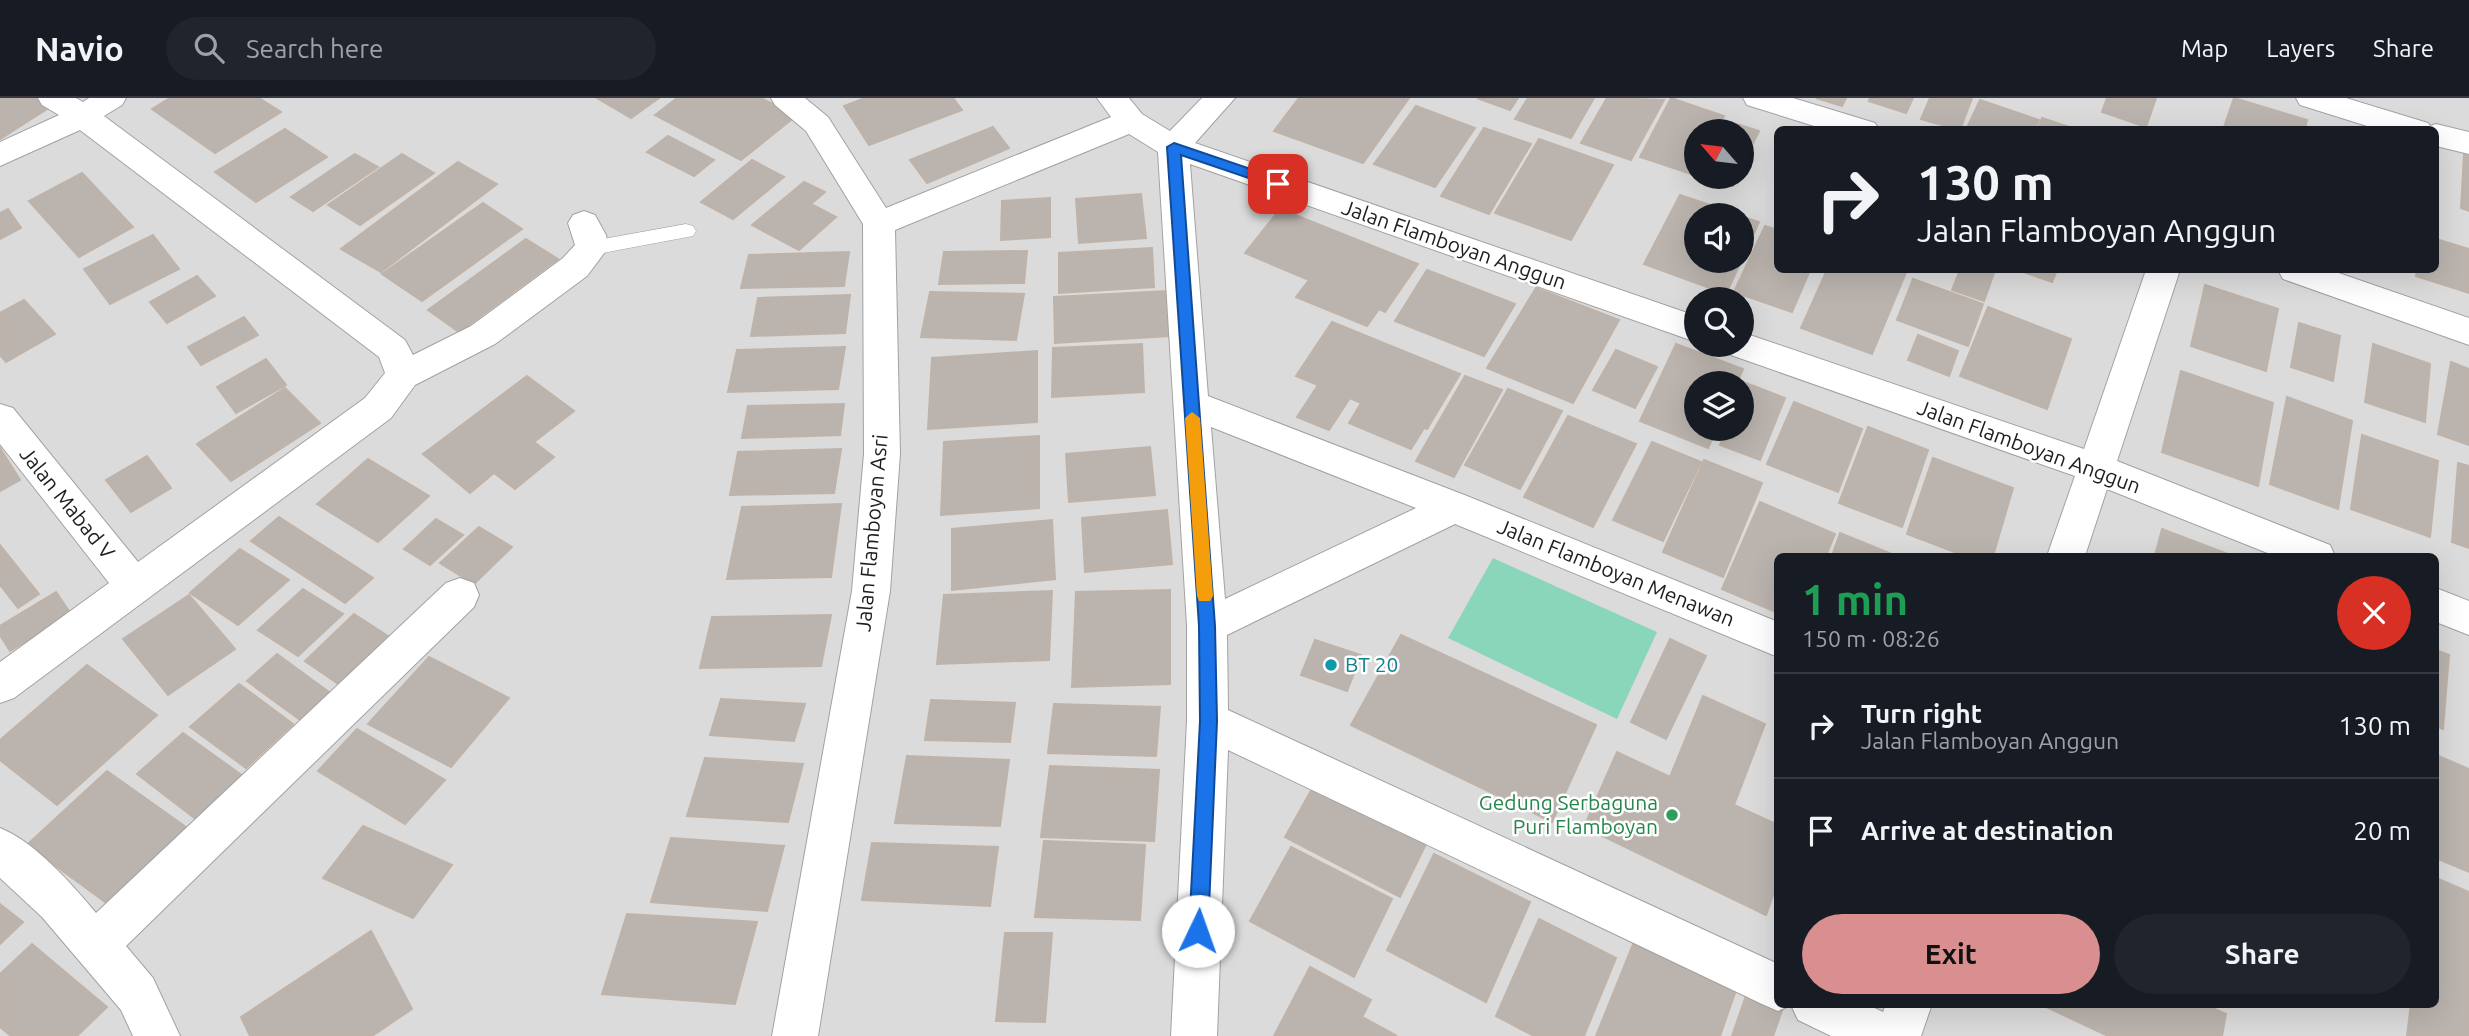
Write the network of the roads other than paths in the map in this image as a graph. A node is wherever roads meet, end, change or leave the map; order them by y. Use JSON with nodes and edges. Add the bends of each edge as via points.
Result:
{"nodes":[{"id":1,"x":53,"y":98,"type":"edge"},
{"id":2,"x":111,"y":98,"type":"edge"},
{"id":3,"x":786,"y":98,"type":"edge"},
{"id":4,"x":1220,"y":98,"type":"edge"},
{"id":5,"x":1758,"y":98,"type":"edge"},
{"id":6,"x":2311,"y":98,"type":"edge"},
{"id":7,"x":1121,"y":109,"type":"edge"},
{"id":8,"x":83,"y":116,"type":"junction"},
{"id":9,"x":1851,"y":126,"type":"edge"},
{"id":10,"x":2404,"y":126,"type":"edge"},
{"id":11,"x":2439,"y":136,"type":"edge"},
{"id":12,"x":2469,"y":143,"type":"edge"},
{"id":13,"x":1174,"y":147,"type":"junction"},
{"id":14,"x":0,"y":155,"type":"edge"},
{"id":15,"x":879,"y":224,"type":"junction"},
{"id":16,"x":686,"y":231,"type":"dead end"},
{"id":17,"x":588,"y":235,"type":"joint"},
{"id":18,"x":2162,"y":273,"type":"edge"},
{"id":19,"x":2303,"y":273,"type":"edge"},
{"id":20,"x":1684,"y":326,"type":"edge"},
{"id":21,"x":2469,"y":332,"type":"edge"},
{"id":22,"x":1754,"y":350,"type":"edge"},
{"id":23,"x":403,"y":375,"type":"junction"},
{"id":24,"x":1191,"y":404,"type":"junction"},
{"id":25,"x":0,"y":418,"type":"edge"},
{"id":26,"x":2097,"y":469,"type":"junction"},
{"id":27,"x":1454,"y":507,"type":"junction"},
{"id":28,"x":2067,"y":553,"type":"edge"},
{"id":29,"x":2308,"y":553,"type":"edge"},
{"id":30,"x":135,"y":587,"type":"junction"},
{"id":31,"x":460,"y":595,"type":"dead end"},
{"id":32,"x":2439,"y":606,"type":"edge"},
{"id":33,"x":2469,"y":618,"type":"edge"},
{"id":34,"x":1207,"y":626,"type":"junction"},
{"id":35,"x":1774,"y":638,"type":"edge"},
{"id":36,"x":0,"y":685,"type":"edge"},
{"id":37,"x":1208,"y":721,"type":"junction"},
{"id":38,"x":0,"y":849,"type":"edge"},
{"id":39,"x":94,"y":946,"type":"junction"},
{"id":40,"x":1774,"y":986,"type":"edge"},
{"id":41,"x":1822,"y":1008,"type":"edge"},
{"id":42,"x":1908,"y":1008,"type":"edge"},
{"id":43,"x":157,"y":1036,"type":"edge"},
{"id":44,"x":795,"y":1036,"type":"edge"},
{"id":45,"x":1194,"y":1036,"type":"edge"},
{"id":46,"x":1882,"y":1036,"type":"edge"},
{"id":47,"x":1898,"y":1036,"type":"edge"}],
"edges":[{"from":1,"to":8,"type":"street"},
{"from":2,"to":8,"type":"street"},
{"from":3,"to":15,"type":"street","via":[[817,124]]},
{"from":4,"to":13,"type":"street"},
{"from":5,"to":9,"type":"street"},
{"from":6,"to":10,"type":"street"},
{"from":7,"to":13,"type":"street","name":"Jalan Flamboyan Anggun"},
{"from":7,"to":15,"type":"street"},
{"from":8,"to":14,"type":"street"},
{"from":8,"to":23,"type":"street","via":[[393,349]]},
{"from":11,"to":12,"type":"street"},
{"from":13,"to":20,"type":"street","name":"Jalan Flamboyan Anggun"},
{"from":13,"to":24,"type":"street"},
{"from":15,"to":44,"type":"street","name":"Jalan Flamboyan Asri","via":[[882,454],[871,591]]},
{"from":16,"to":17,"type":"lane"},
{"from":17,"to":23,"type":"street","via":[[575,267],[483,335]]},
{"from":18,"to":26,"type":"street"},
{"from":19,"to":21,"type":"street"},
{"from":22,"to":26,"type":"street","name":"Jalan Flamboyan Anggun"},
{"from":23,"to":30,"type":"street","via":[[378,408]]},
{"from":24,"to":27,"type":"street","name":"Jalan Flamboyan Menawan"},
{"from":24,"to":34,"type":"street"},
{"from":25,"to":30,"type":"street","name":"Jalan Mabad V"},
{"from":26,"to":28,"type":"street"},
{"from":26,"to":29,"type":"street","name":"Jalan Flamboyan Anggun"},
{"from":27,"to":34,"type":"street"},
{"from":27,"to":35,"type":"street","name":"Jalan Flamboyan Menawan"},
{"from":30,"to":36,"type":"street"},
{"from":31,"to":39,"type":"street"},
{"from":32,"to":33,"type":"street"},
{"from":34,"to":37,"type":"street"},
{"from":37,"to":40,"type":"street"},
{"from":37,"to":45,"type":"street"},
{"from":38,"to":39,"type":"street","via":[[58,902]]},
{"from":39,"to":43,"type":"street","via":[[136,994]]},
{"from":41,"to":46,"type":"street"},
{"from":42,"to":47,"type":"street"}]}
